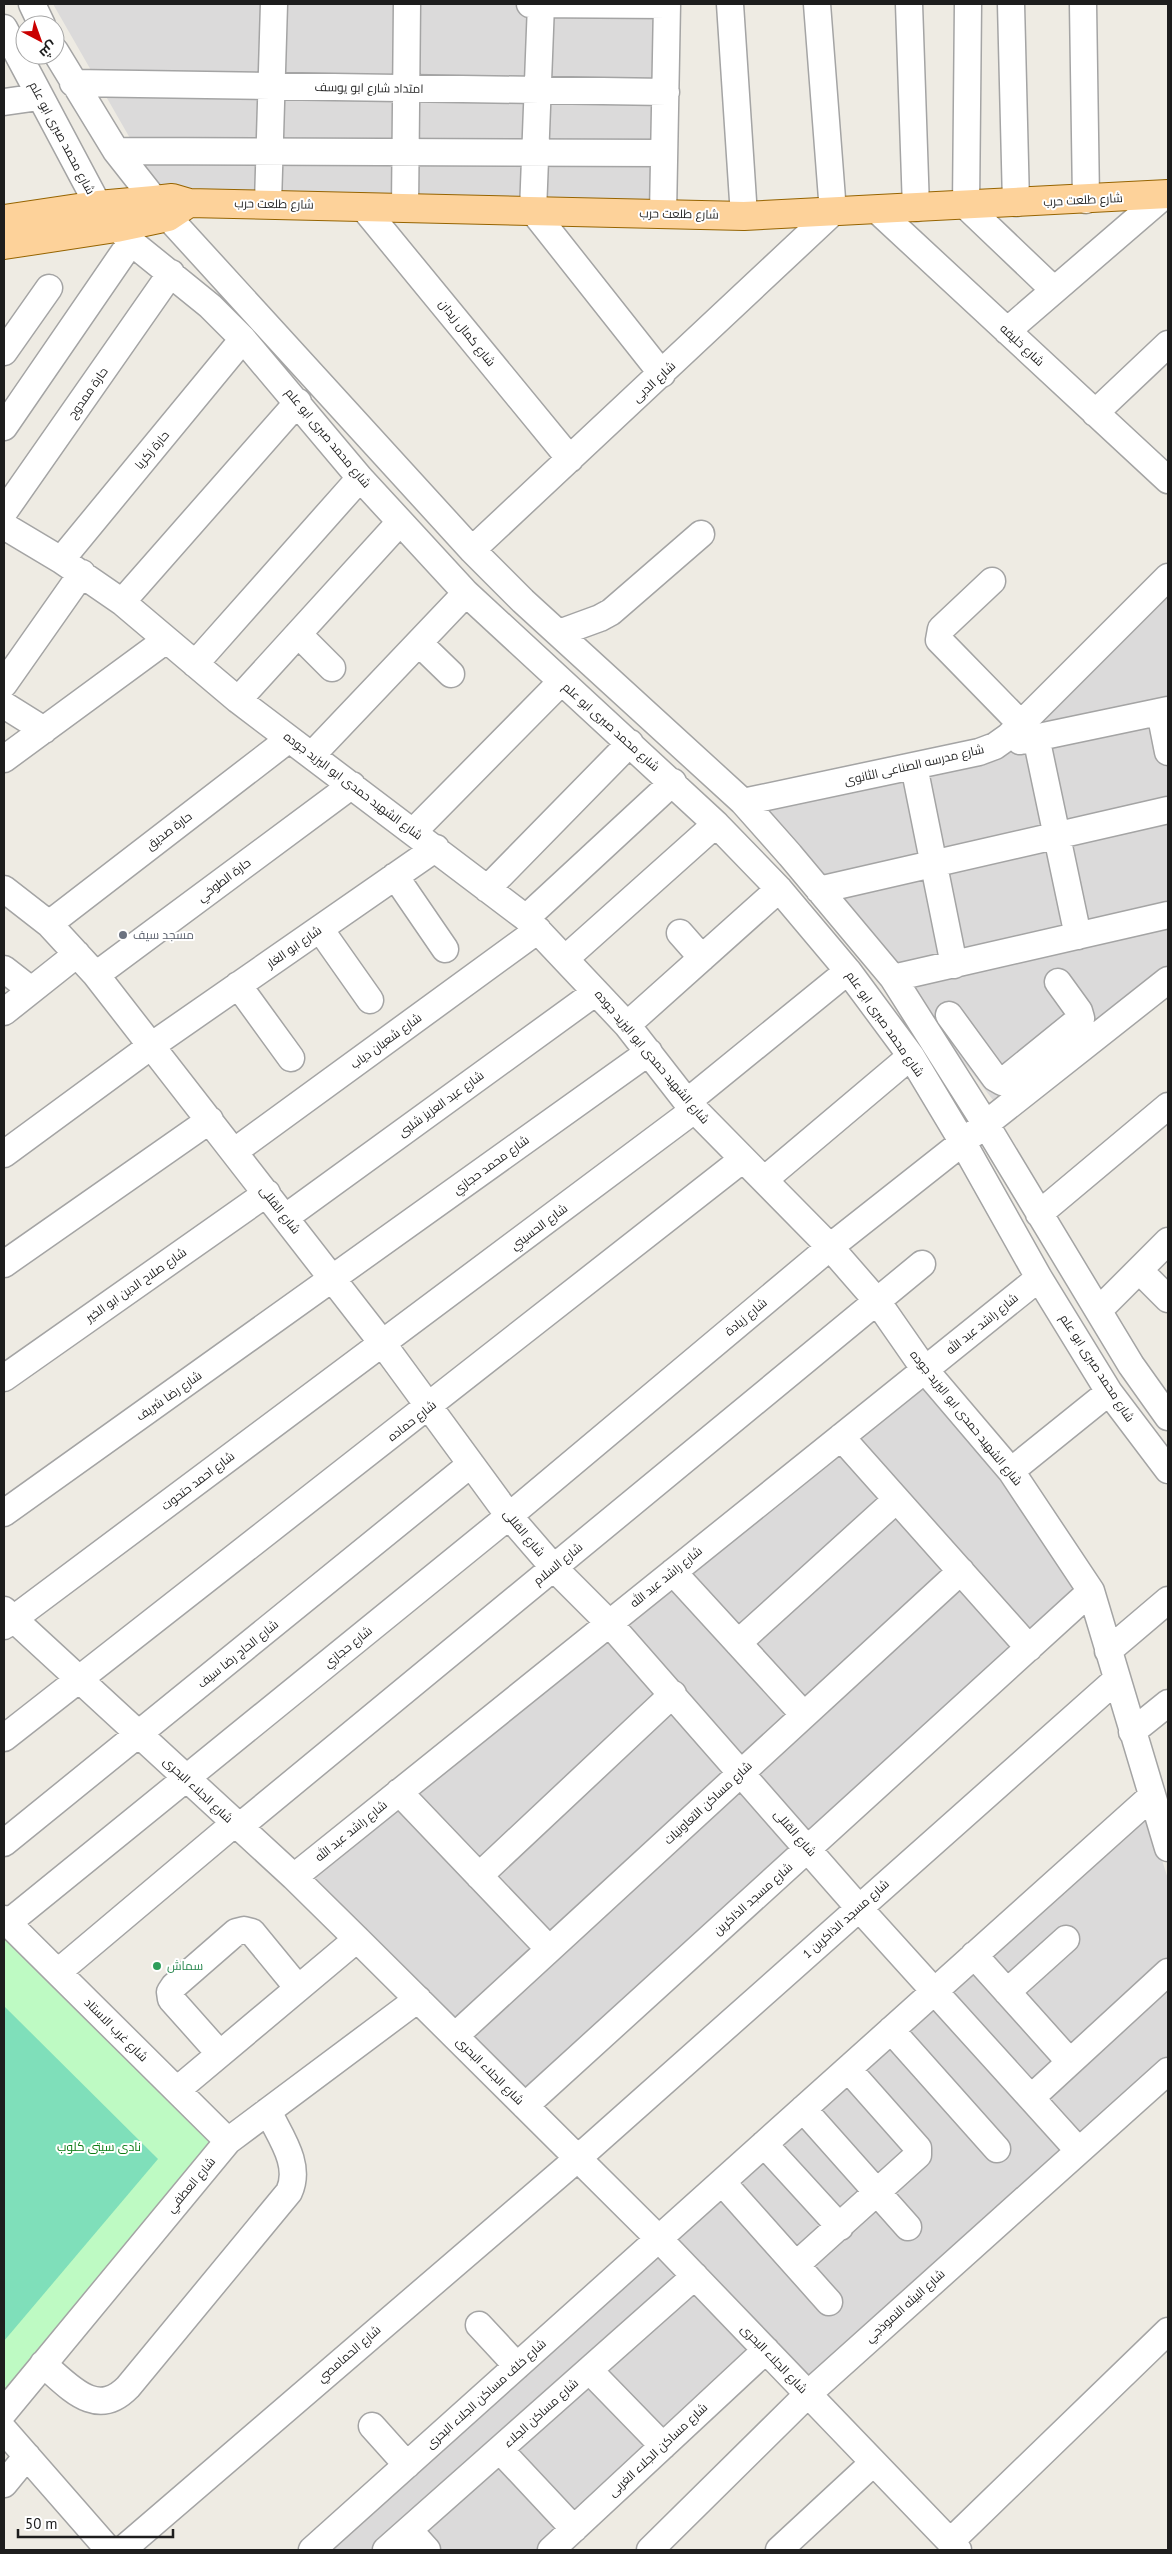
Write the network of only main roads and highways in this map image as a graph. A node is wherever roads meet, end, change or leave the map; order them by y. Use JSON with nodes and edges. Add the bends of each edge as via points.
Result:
{"nodes":[{"id":1,"x":1167,"y":194,"type":"edge"},
{"id":2,"x":170,"y":207,"type":"junction"},
{"id":3,"x":4,"y":219,"type":"edge"},
{"id":4,"x":4,"y":245,"type":"edge"}],
"edges":[{"from":1,"to":2,"type":"main road","name":"شارع طلعت حرب","via":[[744,216],[268,203]]},
{"from":2,"to":3,"type":"main road","name":"شارع طلعت حرب","via":[[98,205]]},
{"from":2,"to":4,"type":"main road","name":"شارع طلعت حرب","via":[[124,235]]}]}
